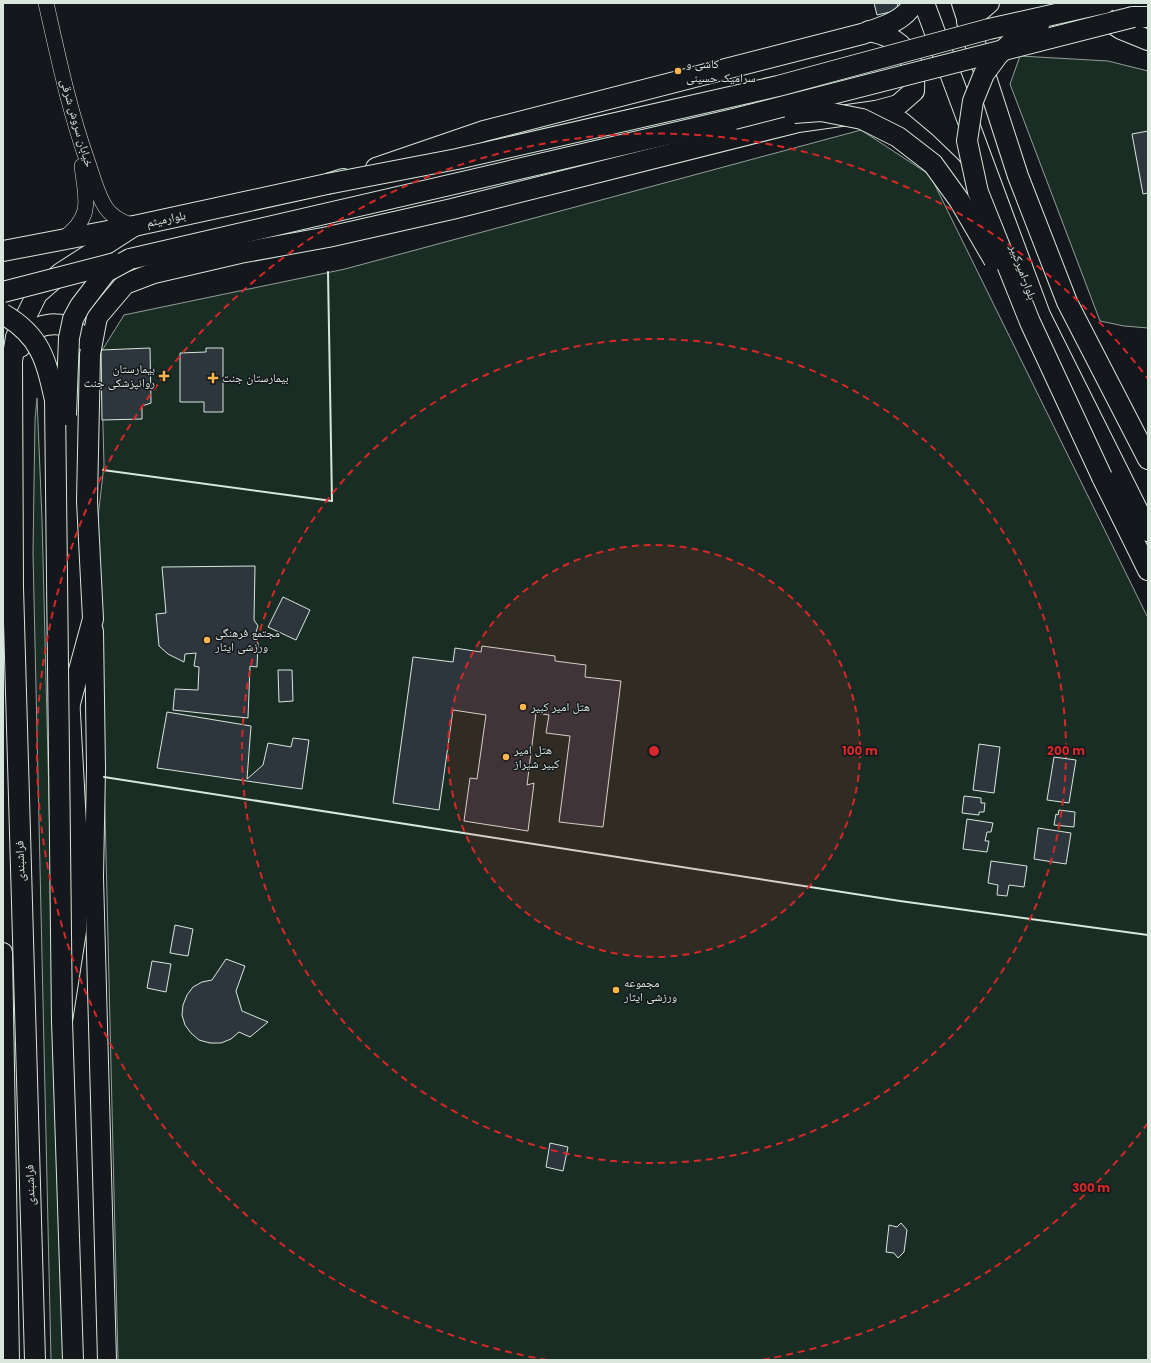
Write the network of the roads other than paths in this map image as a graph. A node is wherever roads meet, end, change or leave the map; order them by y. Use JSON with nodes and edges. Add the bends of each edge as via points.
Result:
{"nodes":[{"id":1,"x":46,"y":3,"type":"edge"},
{"id":2,"x":914,"y":3,"type":"edge"},
{"id":3,"x":924,"y":3,"type":"edge"},
{"id":4,"x":962,"y":3,"type":"edge"},
{"id":5,"x":989,"y":3,"type":"edge"},
{"id":6,"x":1045,"y":3,"type":"edge"},
{"id":7,"x":1098,"y":3,"type":"edge"},
{"id":8,"x":1104,"y":3,"type":"edge"},
{"id":9,"x":1077,"y":7,"type":"edge"},
{"id":10,"x":1134,"y":21,"type":"edge"},
{"id":11,"x":967,"y":22,"type":"junction"},
{"id":12,"x":869,"y":31,"type":"junction"},
{"id":13,"x":1148,"y":40,"type":"edge"},
{"id":14,"x":876,"y":111,"type":"junction"},
{"id":15,"x":734,"y":119,"type":"junction"},
{"id":16,"x":77,"y":131,"type":"junction"},
{"id":17,"x":328,"y":184,"type":"junction"},
{"id":18,"x":134,"y":226,"type":"junction"},
{"id":19,"x":63,"y":239,"type":"junction"},
{"id":20,"x":3,"y":251,"type":"edge"},
{"id":21,"x":130,"y":259,"type":"junction"},
{"id":22,"x":3,"y":292,"type":"edge"},
{"id":23,"x":1035,"y":303,"type":"junction"},
{"id":24,"x":3,"y":314,"type":"edge"},
{"id":25,"x":1030,"y":322,"type":"junction"},
{"id":26,"x":90,"y":354,"type":"junction"},
{"id":27,"x":12,"y":361,"type":"junction"},
{"id":28,"x":1148,"y":458,"type":"edge"},
{"id":29,"x":1148,"y":530,"type":"edge"},
{"id":30,"x":3,"y":564,"type":"edge"},
{"id":31,"x":1148,"y":570,"type":"edge"},
{"id":32,"x":13,"y":587,"type":"junction"},
{"id":33,"x":94,"y":619,"type":"junction"},
{"id":34,"x":69,"y":707,"type":"junction"},
{"id":35,"x":16,"y":735,"type":"junction"},
{"id":36,"x":3,"y":756,"type":"edge"},
{"id":37,"x":3,"y":952,"type":"edge"},
{"id":38,"x":62,"y":1021,"type":"junction"},
{"id":39,"x":10,"y":1360,"type":"edge"},
{"id":40,"x":35,"y":1360,"type":"edge"},
{"id":41,"x":74,"y":1360,"type":"edge"},
{"id":42,"x":107,"y":1360,"type":"edge"}],
"edges":[{"from":1,"to":16,"type":"street","name":"خیابان سروش شرقی"},
{"from":2,"to":12,"type":"main road","via":[[910,10],[892,24]]},
{"from":3,"to":23,"type":"main road","name":"بلوار امیرکبیر"},
{"from":4,"to":11,"type":"main road"},
{"from":5,"to":11,"type":"main road"},
{"from":6,"to":10,"type":"main road","bridge":true},
{"from":7,"to":10,"type":"main road","via":[[1104,14]]},
{"from":8,"to":9,"type":"main road","bridge":true},
{"from":9,"to":10,"type":"main road"},
{"from":9,"to":17,"type":"main road","bridge":true,"via":[[771,88],[457,159]]},
{"from":9,"to":25,"type":"main road","bridge":true,"via":[[1033,27],[1017,37],[998,55],[984,74],[973,101],[967,141],[978,192]]},
{"from":10,"to":13,"type":"main road"},
{"from":10,"to":15,"type":"main road","bridge":true},
{"from":11,"to":28,"type":"main road","via":[[1018,176],[1067,302]]},
{"from":12,"to":14,"type":"main road","via":[[883,34],[898,43],[911,58],[915,74],[914,91],[898,105]]},
{"from":12,"to":17,"type":"main road","via":[[484,131]]},
{"from":14,"to":23,"type":"main road","via":[[901,122],[926,142],[950,167],[970,192]]},
{"from":14,"to":26,"type":"main road","via":[[798,122],[452,209],[154,273],[125,284],[97,317]]},
{"from":15,"to":21,"type":"main road"},
{"from":15,"to":25,"type":"main road","bridge":true,"via":[[821,111],[862,119],[898,136],[934,164],[960,200]]},
{"from":16,"to":18,"type":"street","name":"خیابان سروش شرقی","via":[[103,204],[113,216]]},
{"from":16,"to":19,"type":"street","via":[[86,208],[82,220]]},
{"from":17,"to":18,"type":"main road","name":"بلوارمیثم"},
{"from":18,"to":19,"type":"main road","name":"بلوارمیثم"},
{"from":18,"to":27,"type":"main road","name":"فراشبندی","via":[[60,273],[37,294],[16,337]]},
{"from":19,"to":20,"type":"main road","name":"بلوارمیثم"},
{"from":21,"to":22,"type":"main road","bridge":true},
{"from":21,"to":34,"type":"main road","bridge":true,"via":[[106,272],[95,285],[73,319],[69,338],[66,410]]},
{"from":23,"to":29,"type":"main road","name":"بلوار امیرکبیر"},
{"from":24,"to":38,"type":"main road","bridge":true,"via":[[26,331],[35,342],[46,362],[55,400]]},
{"from":25,"to":31,"type":"main road","bridge":true},
{"from":26,"to":27,"type":"main road","via":[[80,334],[63,324],[43,326],[26,336]]},
{"from":26,"to":33,"type":"main road","via":[[87,500]]},
{"from":27,"to":32,"type":"main road","name":"فراشبندی"},
{"from":30,"to":32,"type":"main road"},
{"from":32,"to":35,"type":"main road","name":"فراشبندی"},
{"from":33,"to":34,"type":"main road"},
{"from":33,"to":42,"type":"main road","via":[[94,877]]},
{"from":34,"to":38,"type":"main road","via":[[78,861],[76,931]]},
{"from":35,"to":36,"type":"main road"},
{"from":35,"to":40,"type":"main road","name":"فراشبندی"},
{"from":37,"to":39,"type":"main road","name":"فراشبندی"},
{"from":38,"to":41,"type":"main road"}]}
